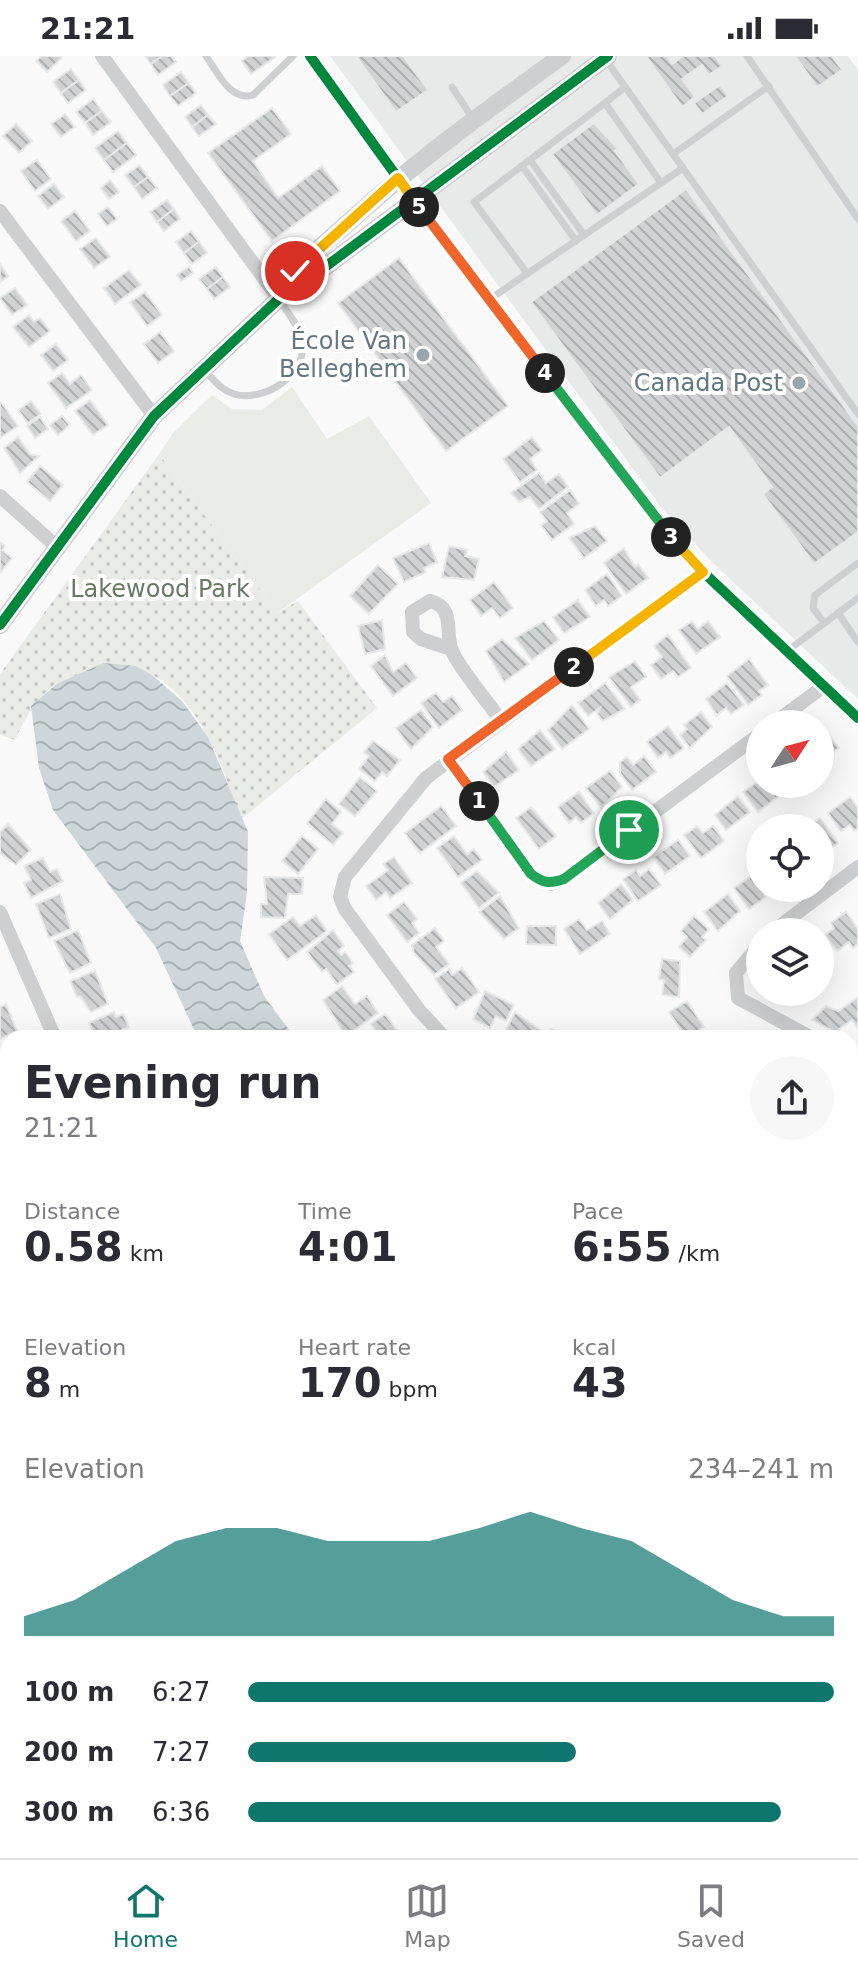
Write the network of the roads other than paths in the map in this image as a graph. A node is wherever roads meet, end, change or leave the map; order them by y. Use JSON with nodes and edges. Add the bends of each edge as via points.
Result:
{"nodes":[{"id":1,"x":102,"y":56,"type":"edge"},
{"id":2,"x":206,"y":56,"type":"edge"},
{"id":3,"x":293,"y":56,"type":"edge"},
{"id":4,"x":310,"y":56,"type":"edge"},
{"id":5,"x":562,"y":56,"type":"edge"},
{"id":6,"x":747,"y":56,"type":"edge"},
{"id":7,"x":605,"y":57,"type":"edge"},
{"id":8,"x":769,"y":86,"type":"junction"},
{"id":9,"x":452,"y":87,"type":"dead end"},
{"id":10,"x":625,"y":87,"type":"junction"},
{"id":11,"x":605,"y":103,"type":"junction"},
{"id":12,"x":473,"y":119,"type":"junction"},
{"id":13,"x":673,"y":154,"type":"junction"},
{"id":14,"x":530,"y":160,"type":"junction"},
{"id":15,"x":522,"y":166,"type":"junction"},
{"id":16,"x":683,"y":168,"type":"junction"},
{"id":17,"x":398,"y":178,"type":"junction"},
{"id":18,"x":661,"y":183,"type":"junction"},
{"id":19,"x":413,"y":199,"type":"junction"},
{"id":20,"x":0,"y":211,"type":"edge"},
{"id":21,"x":858,"y":219,"type":"edge"},
{"id":22,"x":584,"y":235,"type":"junction"},
{"id":23,"x":576,"y":241,"type":"junction"},
{"id":24,"x":527,"y":273,"type":"junction"},
{"id":25,"x":283,"y":295,"type":"junction"},
{"id":26,"x":490,"y":299,"type":"junction"},
{"id":27,"x":203,"y":369,"type":"junction"},
{"id":28,"x":858,"y":414,"type":"edge"},
{"id":29,"x":154,"y":416,"type":"junction"},
{"id":30,"x":0,"y":496,"type":"edge"},
{"id":31,"x":57,"y":547,"type":"junction"},
{"id":32,"x":858,"y":563,"type":"edge"},
{"id":33,"x":703,"y":572,"type":"junction"},
{"id":34,"x":858,"y":598,"type":"edge"},
{"id":35,"x":838,"y":613,"type":"junction"},
{"id":36,"x":824,"y":623,"type":"junction"},
{"id":37,"x":0,"y":625,"type":"edge"},
{"id":38,"x":858,"y":642,"type":"edge"},
{"id":39,"x":451,"y":649,"type":"dead end"},
{"id":40,"x":787,"y":651,"type":"junction"},
{"id":41,"x":824,"y":686,"type":"junction"},
{"id":42,"x":792,"y":710,"type":"edge"},
{"id":43,"x":858,"y":718,"type":"edge"},
{"id":44,"x":501,"y":721,"type":"junction"},
{"id":45,"x":746,"y":744,"type":"edge"},
{"id":46,"x":448,"y":759,"type":"junction"},
{"id":47,"x":858,"y":867,"type":"edge"},
{"id":48,"x":0,"y":912,"type":"edge"},
{"id":49,"x":791,"y":918,"type":"edge"},
{"id":50,"x":746,"y":961,"type":"edge"},
{"id":51,"x":746,"y":1002,"type":"edge"},
{"id":52,"x":753,"y":1006,"type":"edge"},
{"id":53,"x":52,"y":1030,"type":"edge"},
{"id":54,"x":438,"y":1030,"type":"edge"},
{"id":55,"x":797,"y":1030,"type":"edge"}],
"edges":[{"from":1,"to":25,"type":"street"},
{"from":2,"to":3,"type":"lane","via":[[235,94],[245,97]]},
{"from":4,"to":17,"type":"street"},
{"from":5,"to":12,"type":"street"},
{"from":6,"to":8,"type":"lane"},
{"from":7,"to":10,"type":"lane"},
{"from":7,"to":19,"type":"street"},
{"from":8,"to":13,"type":"lane"},
{"from":8,"to":21,"type":"lane"},
{"from":9,"to":12,"type":"lane"},
{"from":10,"to":11,"type":"lane"},
{"from":10,"to":13,"type":"lane"},
{"from":11,"to":14,"type":"lane"},
{"from":11,"to":18,"type":"lane"},
{"from":12,"to":17,"type":"street"},
{"from":13,"to":16,"type":"lane"},
{"from":14,"to":15,"type":"lane"},
{"from":14,"to":22,"type":"lane"},
{"from":15,"to":23,"type":"lane"},
{"from":15,"to":24,"type":"lane","via":[[474,202]]},
{"from":16,"to":18,"type":"lane"},
{"from":16,"to":28,"type":"lane"},
{"from":17,"to":19,"type":"street"},
{"from":17,"to":25,"type":"street","via":[[295,271]]},
{"from":18,"to":22,"type":"lane"},
{"from":19,"to":25,"type":"street"},
{"from":19,"to":26,"type":"street"},
{"from":20,"to":29,"type":"street"},
{"from":22,"to":23,"type":"lane"},
{"from":23,"to":24,"type":"lane"},
{"from":24,"to":26,"type":"lane"},
{"from":25,"to":27,"type":"street"},
{"from":25,"to":27,"type":"lane","via":[[302,341],[290,375],[276,387],[248,397],[224,390]]},
{"from":26,"to":33,"type":"street","via":[[655,519]]},
{"from":27,"to":29,"type":"street"},
{"from":29,"to":31,"type":"street"},
{"from":30,"to":31,"type":"street"},
{"from":31,"to":37,"type":"street"},
{"from":32,"to":36,"type":"lane","via":[[815,595],[813,608]]},
{"from":33,"to":40,"type":"street"},
{"from":33,"to":44,"type":"street"},
{"from":34,"to":35,"type":"lane"},
{"from":35,"to":36,"type":"lane"},
{"from":35,"to":38,"type":"lane"},
{"from":36,"to":40,"type":"lane"},
{"from":39,"to":44,"type":"street"},
{"from":40,"to":41,"type":"street"},
{"from":41,"to":42,"type":"street"},
{"from":41,"to":43,"type":"street"},
{"from":44,"to":46,"type":"street"},
{"from":45,"to":46,"type":"street","via":[[551,884],[531,874]]},
{"from":46,"to":54,"type":"street","via":[[426,778],[345,877],[340,897]]},
{"from":47,"to":49,"type":"street"},
{"from":48,"to":53,"type":"street"},
{"from":50,"to":51,"type":"street","via":[[736,973],[738,998]]},
{"from":52,"to":55,"type":"street"}]}
